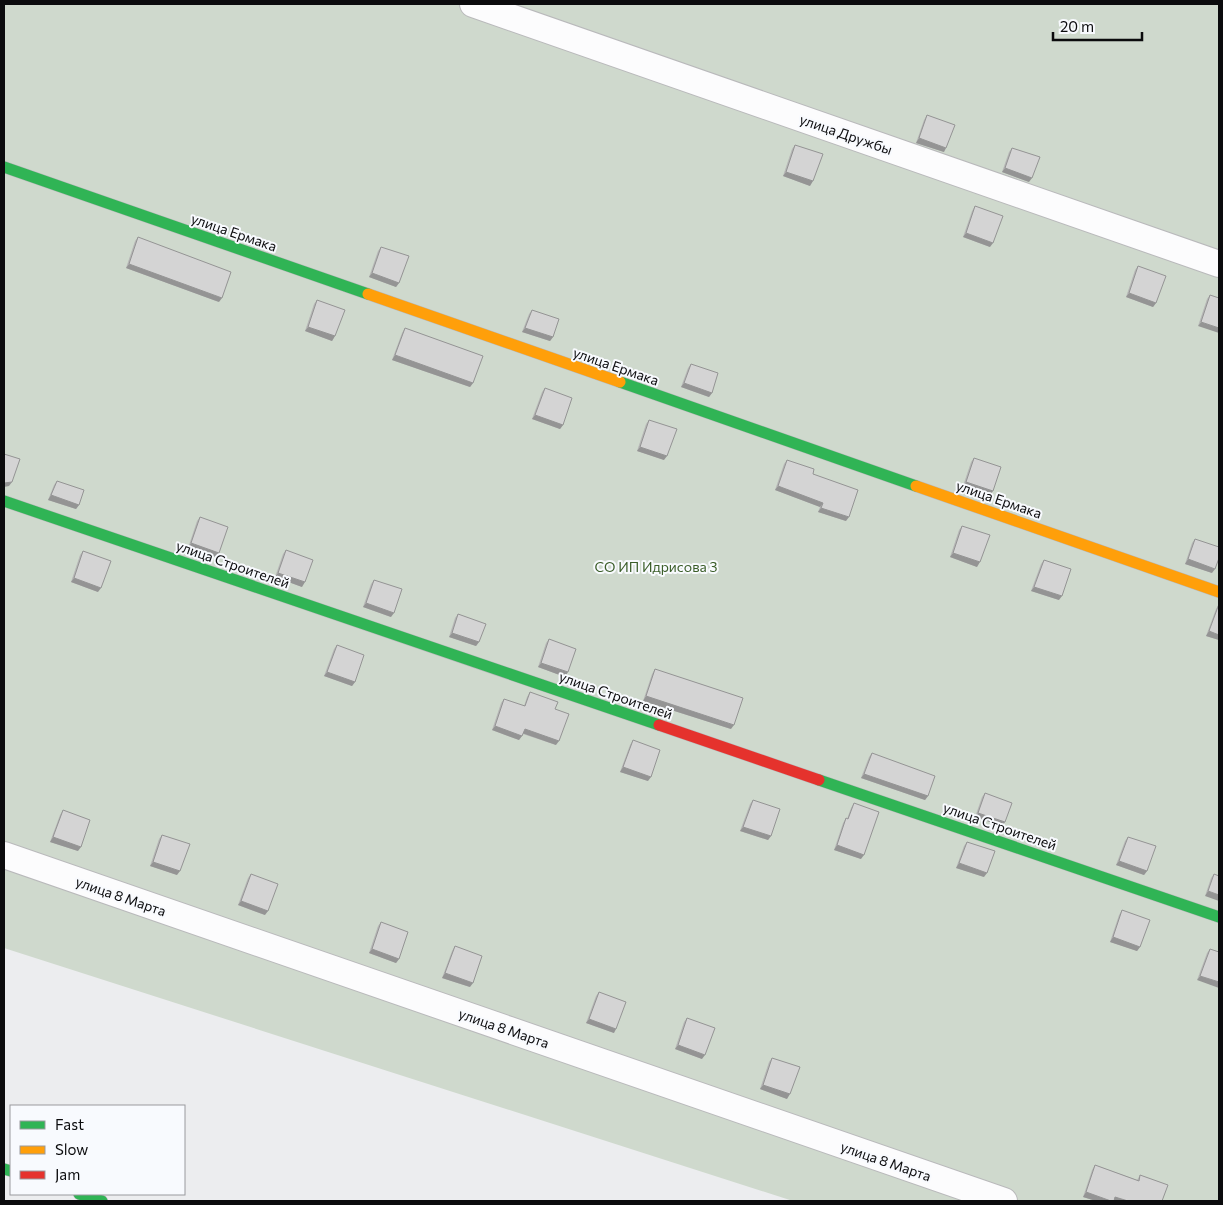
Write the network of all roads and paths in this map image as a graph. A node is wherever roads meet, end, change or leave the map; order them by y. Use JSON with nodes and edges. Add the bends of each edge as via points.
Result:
{"nodes":[{"id":1,"x":473,"y":4,"type":"edge"},
{"id":2,"x":4,"y":168,"type":"edge"},
{"id":3,"x":1219,"y":264,"type":"edge"},
{"id":4,"x":4,"y":501,"type":"edge"},
{"id":5,"x":1219,"y":592,"type":"edge"},
{"id":6,"x":4,"y":856,"type":"edge"},
{"id":7,"x":1219,"y":917,"type":"edge"},
{"id":8,"x":82,"y":1195,"type":"edge"},
{"id":9,"x":102,"y":1201,"type":"edge"},
{"id":10,"x":1004,"y":1201,"type":"edge"}],
"edges":[{"from":1,"to":3,"type":"street","name":"улица Дружбы"},
{"from":2,"to":5,"type":"street","name":"улица Ермака"},
{"from":4,"to":7,"type":"street","name":"улица Строителей"},
{"from":6,"to":10,"type":"street","name":"улица 8 Марта"},
{"from":8,"to":9,"type":"street"}]}
